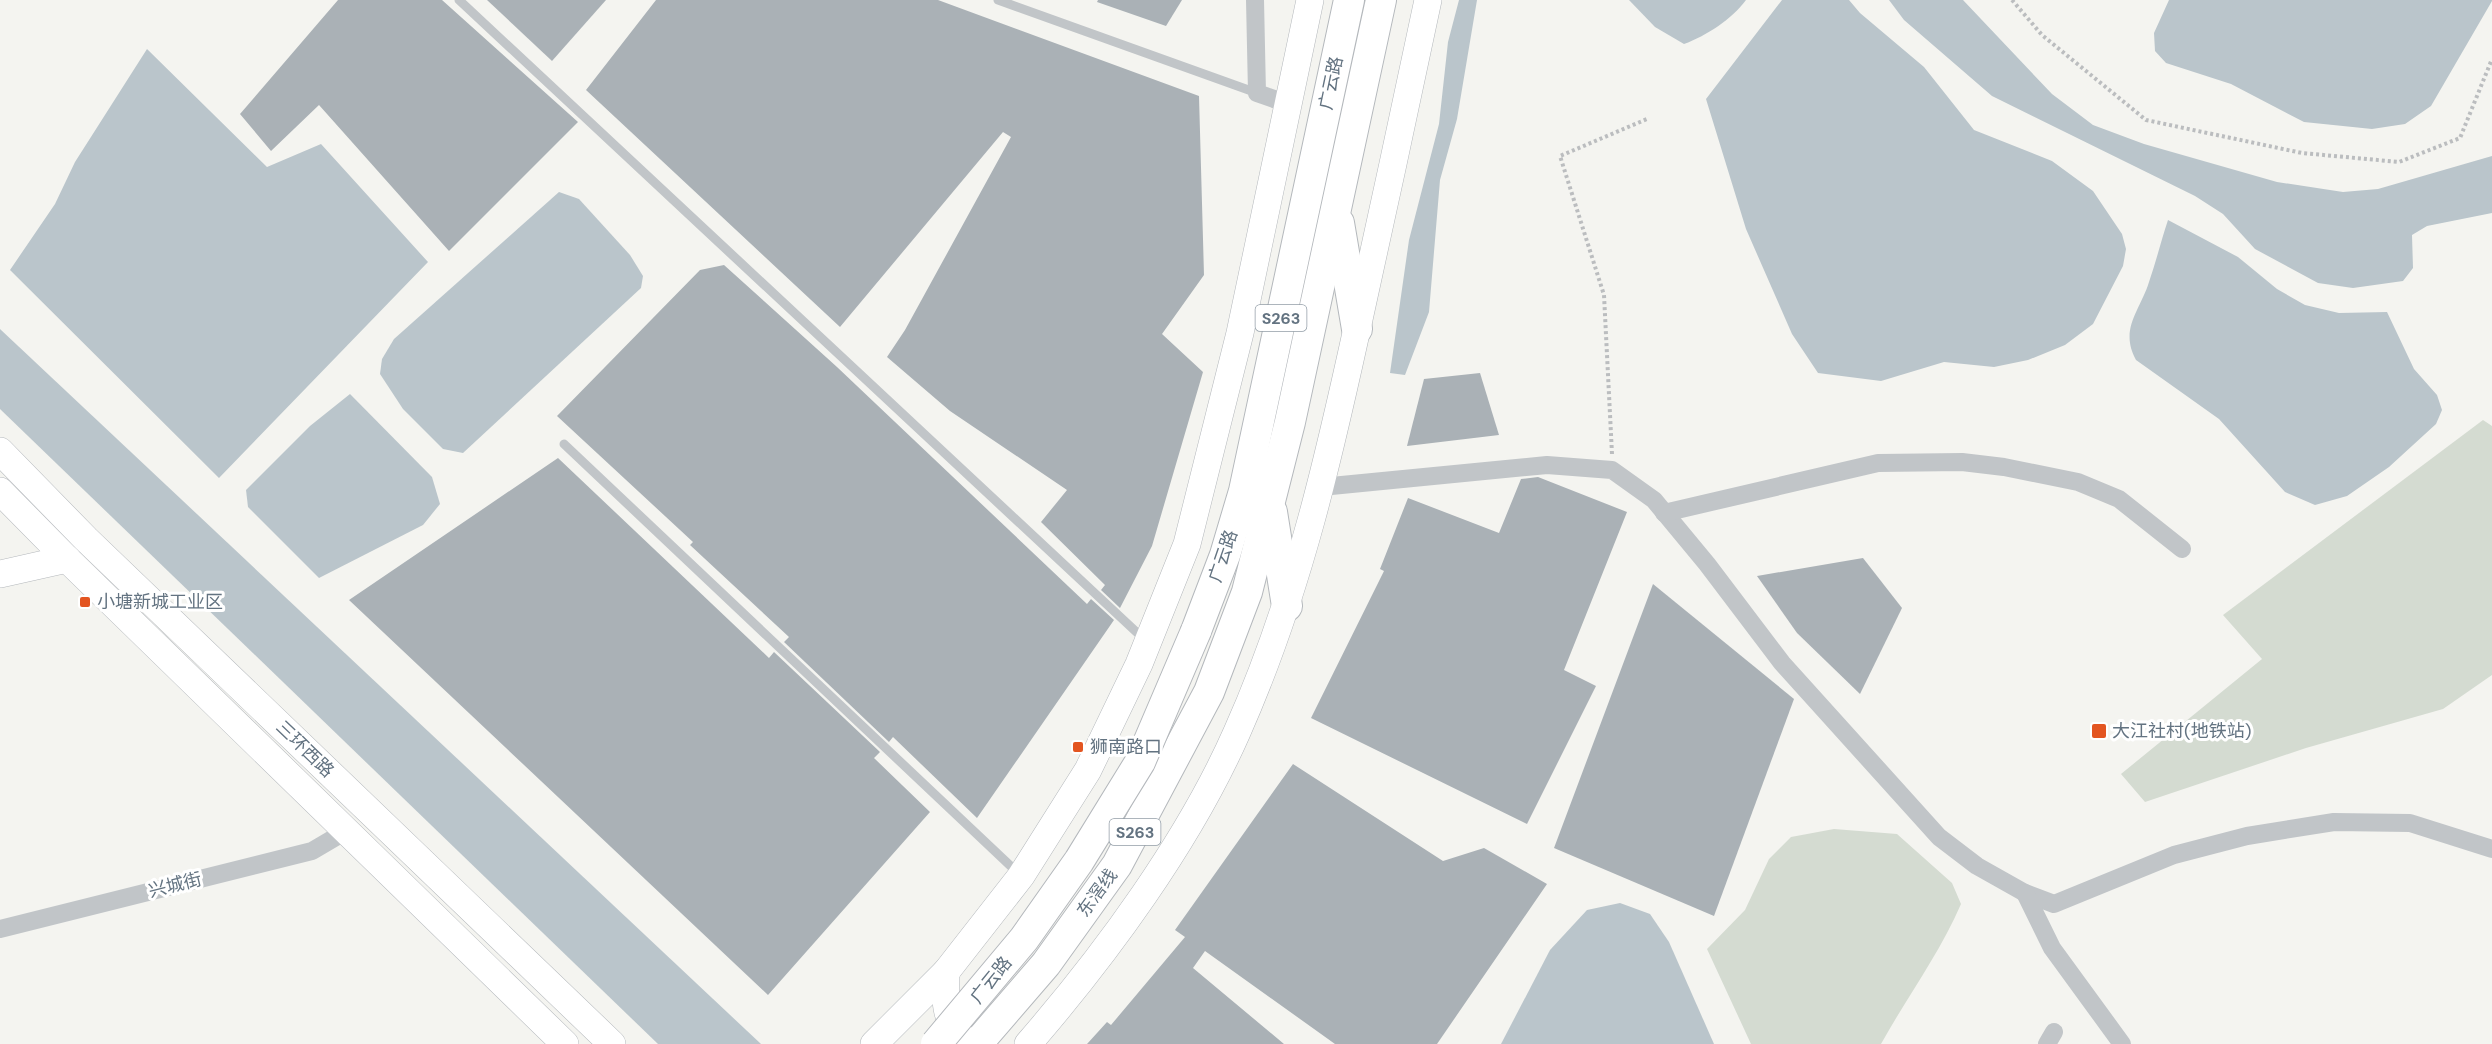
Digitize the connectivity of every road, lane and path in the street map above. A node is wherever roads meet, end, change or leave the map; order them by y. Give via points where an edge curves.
1 (459, 0) edge
2 (998, 0) edge
3 (1255, 0) edge
4 (1310, 0) edge
5 (1349, 0) edge
6 (1381, 0) edge
7 (1428, 0) edge
8 (2012, 0) edge
9 (2492, 59) edge
10 (1257, 93) junction
11 (1288, 104) junction
12 (1647, 119) dead end
13 (1337, 206) junction
14 (1357, 329) junction
15 (564, 444) dead end
16 (0, 451) edge
17 (1612, 470) junction
18 (1321, 487) junction
19 (0, 491) edge
20 (1270, 500) junction
21 (1664, 513) junction
22 (2182, 549) dead end
23 (67, 559) junction
24 (0, 574) edge
25 (1247, 591) joint
26 (1287, 606) junction
27 (1148, 642) junction
28 (346, 831) junction
29 (2492, 849) edge
30 (1021, 876) junction
31 (2025, 892) junction
32 (0, 928) edge
33 (946, 972) junction
34 (565, 1044) edge
35 (612, 1044) edge
36 (874, 1044) edge
37 (936, 1044) edge
38 (970, 1044) edge
39 (977, 1044) edge
40 (1028, 1044) edge
41 (2122, 1044) edge

1 - 27 lane
2 - 10 lane
3 - 10 street
4 - 11 main road, S263
5 - 37 main road, 广云路 / S263, bridge via 1244,491 1196,630 1140,762 1079,861 1024,939
6 - 13 main road, 广云路 / S263
7 - 14 main road, S263
8 - 9 path via 2042,35 2146,120 2302,153 2399,162 2460,138
10 - 11 street
11 - 27 main road, S263 via 1240,333 1187,544
12 - 17 path via 1560,156 1604,296
13 - 14 main road
13 - 20 main road, 广云路 / S263
14 - 18 main road, S263
15 - 30 lane
16 - 35 main road, 三环西路 via 86,539
17 - 18 street via 1547,465
17 - 21 street via 1654,500
18 - 26 main road, S263
19 - 23 main road, 三环西路
20 - 25 main road, 广云路 / S263
20 - 26 main road
21 - 22 street via 1878,463 1962,462 2078,482 2119,499
21 - 31 street via 1782,663 1939,837 1977,866
23 - 24 main road
23 - 28 main road, 三环西路
25 - 39 main road, 东滘线 / S263 via 1209,692 1117,866 1046,964
26 - 40 main road, S263 via 1236,734 1186,829 1066,1000
27 - 30 main road, S263 via 1088,770
28 - 32 street, 兴城街 via 312,851
28 - 34 main road, 三环西路
29 - 31 street via 2410,824 2334,822 2247,836 2174,855 2054,904
30 - 33 main road, S263
31 - 41 street via 2052,948
33 - 36 main road, S263
33 - 38 main road via 949,1019 958,1035

